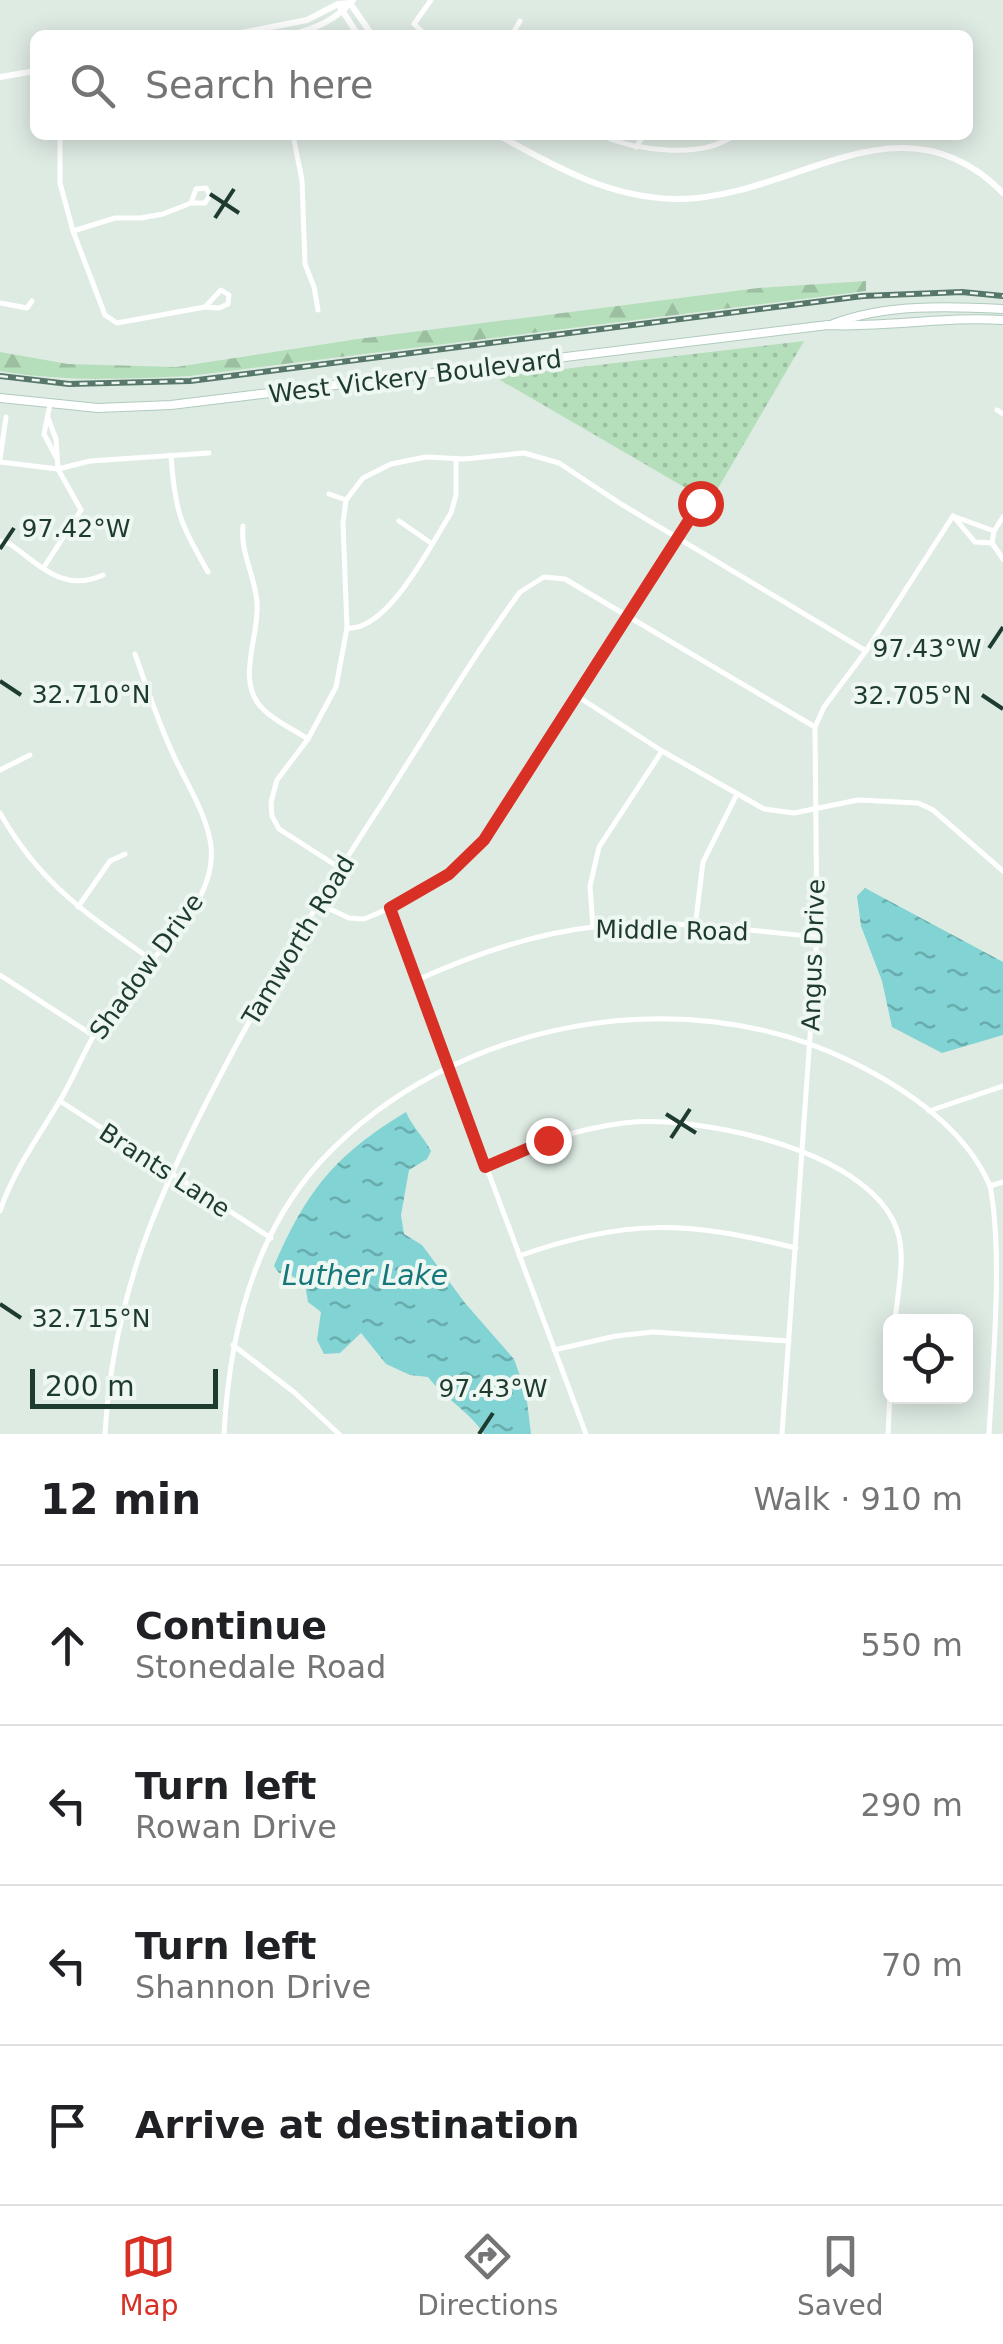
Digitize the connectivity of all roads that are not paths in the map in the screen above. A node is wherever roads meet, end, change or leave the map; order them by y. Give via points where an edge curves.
1 (431, 0) edge
2 (352, 2) edge
3 (338, 4) junction
4 (344, 13) junction
5 (520, 21) dead end
6 (256, 30) edge
7 (310, 30) edge
8 (355, 30) edge
9 (369, 30) edge
10 (418, 30) edge
11 (515, 30) edge
12 (30, 72) edge
13 (0, 77) edge
14 (60, 140) edge
15 (294, 140) edge
16 (507, 140) edge
17 (615, 140) edge
18 (641, 140) edge
19 (726, 140) edge
20 (636, 147) junction
21 (1003, 193) edge
22 (191, 203) dead end
23 (73, 230) junction
24 (32, 302) dead end
25 (0, 303) edge
26 (206, 307) junction
27 (1003, 309) edge
28 (318, 310) dead end
29 (1003, 320) edge
30 (828, 325) junction
31 (0, 398) edge
32 (50, 404) junction
33 (6, 416) dead end
34 (209, 453) dead end
35 (171, 456) junction
36 (456, 459) junction
37 (0, 461) edge
38 (58, 470) junction
39 (328, 494) dead end
40 (346, 500) junction
41 (700, 503) dead end
42 (953, 516) junction
43 (1003, 517) edge
44 (400, 521) dead end
45 (243, 526) dead end
46 (994, 531) junction
47 (678, 538) junction
48 (0, 541) edge
49 (992, 542) junction
50 (432, 543) junction
51 (1003, 559) edge
52 (44, 567) junction
53 (208, 572) dead end
54 (103, 575) dead end
55 (628, 617) junction
56 (347, 628) junction
57 (866, 651) junction
58 (135, 654) dead end
59 (577, 696) junction
60 (815, 727) junction
61 (308, 739) junction
62 (662, 751) junction
63 (30, 755) dead end
64 (0, 770) edge
65 (736, 796) junction
66 (816, 810) junction
67 (0, 813) edge
68 (125, 854) dead end
69 (340, 868) junction
70 (1003, 871) edge
71 (317, 903) junction
72 (78, 907) junction
73 (390, 908) junction
74 (593, 927) junction
75 (695, 927) junction
76 (818, 938) junction
77 (150, 960) junction
78 (0, 975) edge
79 (416, 981) junction
80 (94, 1036) junction
81 (810, 1044) junction
82 (448, 1069) junction
83 (1003, 1086) edge
84 (60, 1101) junction
85 (928, 1111) junction
86 (803, 1153) junction
87 (485, 1167) junction
88 (170, 1173) junction
89 (1003, 1182) edge
90 (990, 1186) junction
91 (0, 1211) edge
92 (271, 1238) junction
93 (796, 1248) junction
94 (518, 1256) junction
95 (896, 1314) edge
96 (790, 1341) junction
97 (232, 1346) junction
98 (554, 1350) junction
99 (889, 1404) edge
100 (105, 1434) edge
101 (224, 1434) edge
102 (338, 1434) edge
103 (586, 1434) edge
104 (782, 1434) edge
105 (888, 1434) edge
106 (989, 1434) edge

1 - 10 street via 414,24
2 - 3 street
2 - 4 street
2 - 9 street
3 - 4 street
3 - 6 street via 307,20
4 - 7 street
4 - 8 street
5 - 11 street
12 - 13 street
14 - 23 street via 60,183
15 - 28 street via 305,264
16 - 21 street via 584,181 651,197 716,195 872,149 909,147 954,157
17 - 20 street
18 - 20 street
19 - 20 street via 700,148
22 - 23 street
23 - 26 street via 109,320
24 - 25 street via 27,308
26 - 26 street via 224,308 229,296 221,290
27 - 30 main road, West Vickery Boulevard via 902,310
29 - 30 main road, West Vickery Boulevard
30 - 32 main road, West Vickery Boulevard via 209,401
31 - 32 main road, West Vickery Boulevard
32 - 38 street
33 - 37 street
34 - 35 street
35 - 38 street via 90,460
35 - 53 street via 180,522
36 - 40 street via 392,464 364,478
36 - 47 street via 524,453 559,462
36 - 50 street via 454,506
37 - 38 street
38 - 52 street via 81,512
39 - 40 street
40 - 56 street
41 - 47 street
42 - 46 street
42 - 49 street via 975,542
42 - 57 street
43 - 46 street
44 - 50 street
45 - 61 street via 258,606 250,686 261,707
46 - 49 street
47 - 55 street
47 - 57 street
48 - 52 street
49 - 51 street
50 - 56 street via 387,610 366,626
52 - 54 street via 76,584
55 - 59 street
55 - 60 street, Tamworth Road
55 - 69 street, Tamworth Road via 557,577 528,585
56 - 61 street via 336,687
57 - 60 street
58 - 77 street, Shadow Drive via 211,842 202,890 181,927
59 - 62 street
59 - 73 street via 484,840 449,874
60 - 66 street, Angus Drive
61 - 69 street via 277,780 272,816 279,829
62 - 65 street
62 - 74 street via 599,847 590,886
63 - 64 street
65 - 66 street via 770,811
65 - 75 street via 703,862
66 - 70 street via 858,800 918,803
66 - 76 street, Angus Drive
67 - 72 street via 30,862
68 - 72 street via 110,862
69 - 71 street, Tamworth Road
71 - 73 street via 349,918
71 - 88 street, Tamworth Road
72 - 77 street
73 - 79 street
74 - 75 street, Middle Road
74 - 79 street, Middle Road via 501,946
75 - 76 street, Middle Road
76 - 81 street, Angus Drive
77 - 80 street, Shadow Drive
78 - 80 street
79 - 82 street
80 - 84 street, Shadow Drive
81 - 82 street via 712,1022 610,1020 535,1035
81 - 85 street via 878,1075
81 - 86 street, Angus Drive
82 - 87 street
82 - 92 street via 402,1096 320,1162
83 - 85 street
84 - 88 street, Brants Lane
84 - 91 street, Shadow Drive
85 - 90 street via 960,1140
86 - 87 street via 734,1129 641,1122 565,1134
86 - 93 street, Angus Drive
86 - 95 street via 860,1185 893,1221 900,1242
87 - 94 street
88 - 92 street, Brants Lane
88 - 100 street, Tamworth Road via 126,1292
89 - 90 street
90 - 106 street via 1001,1283
92 - 97 street
93 - 94 street via 717,1230 661,1227 568,1239
93 - 96 street, Angus Drive
94 - 98 street
96 - 98 street via 653,1332
96 - 104 street, Angus Drive
97 - 101 street
97 - 102 street via 296,1392
98 - 103 street
99 - 105 street

